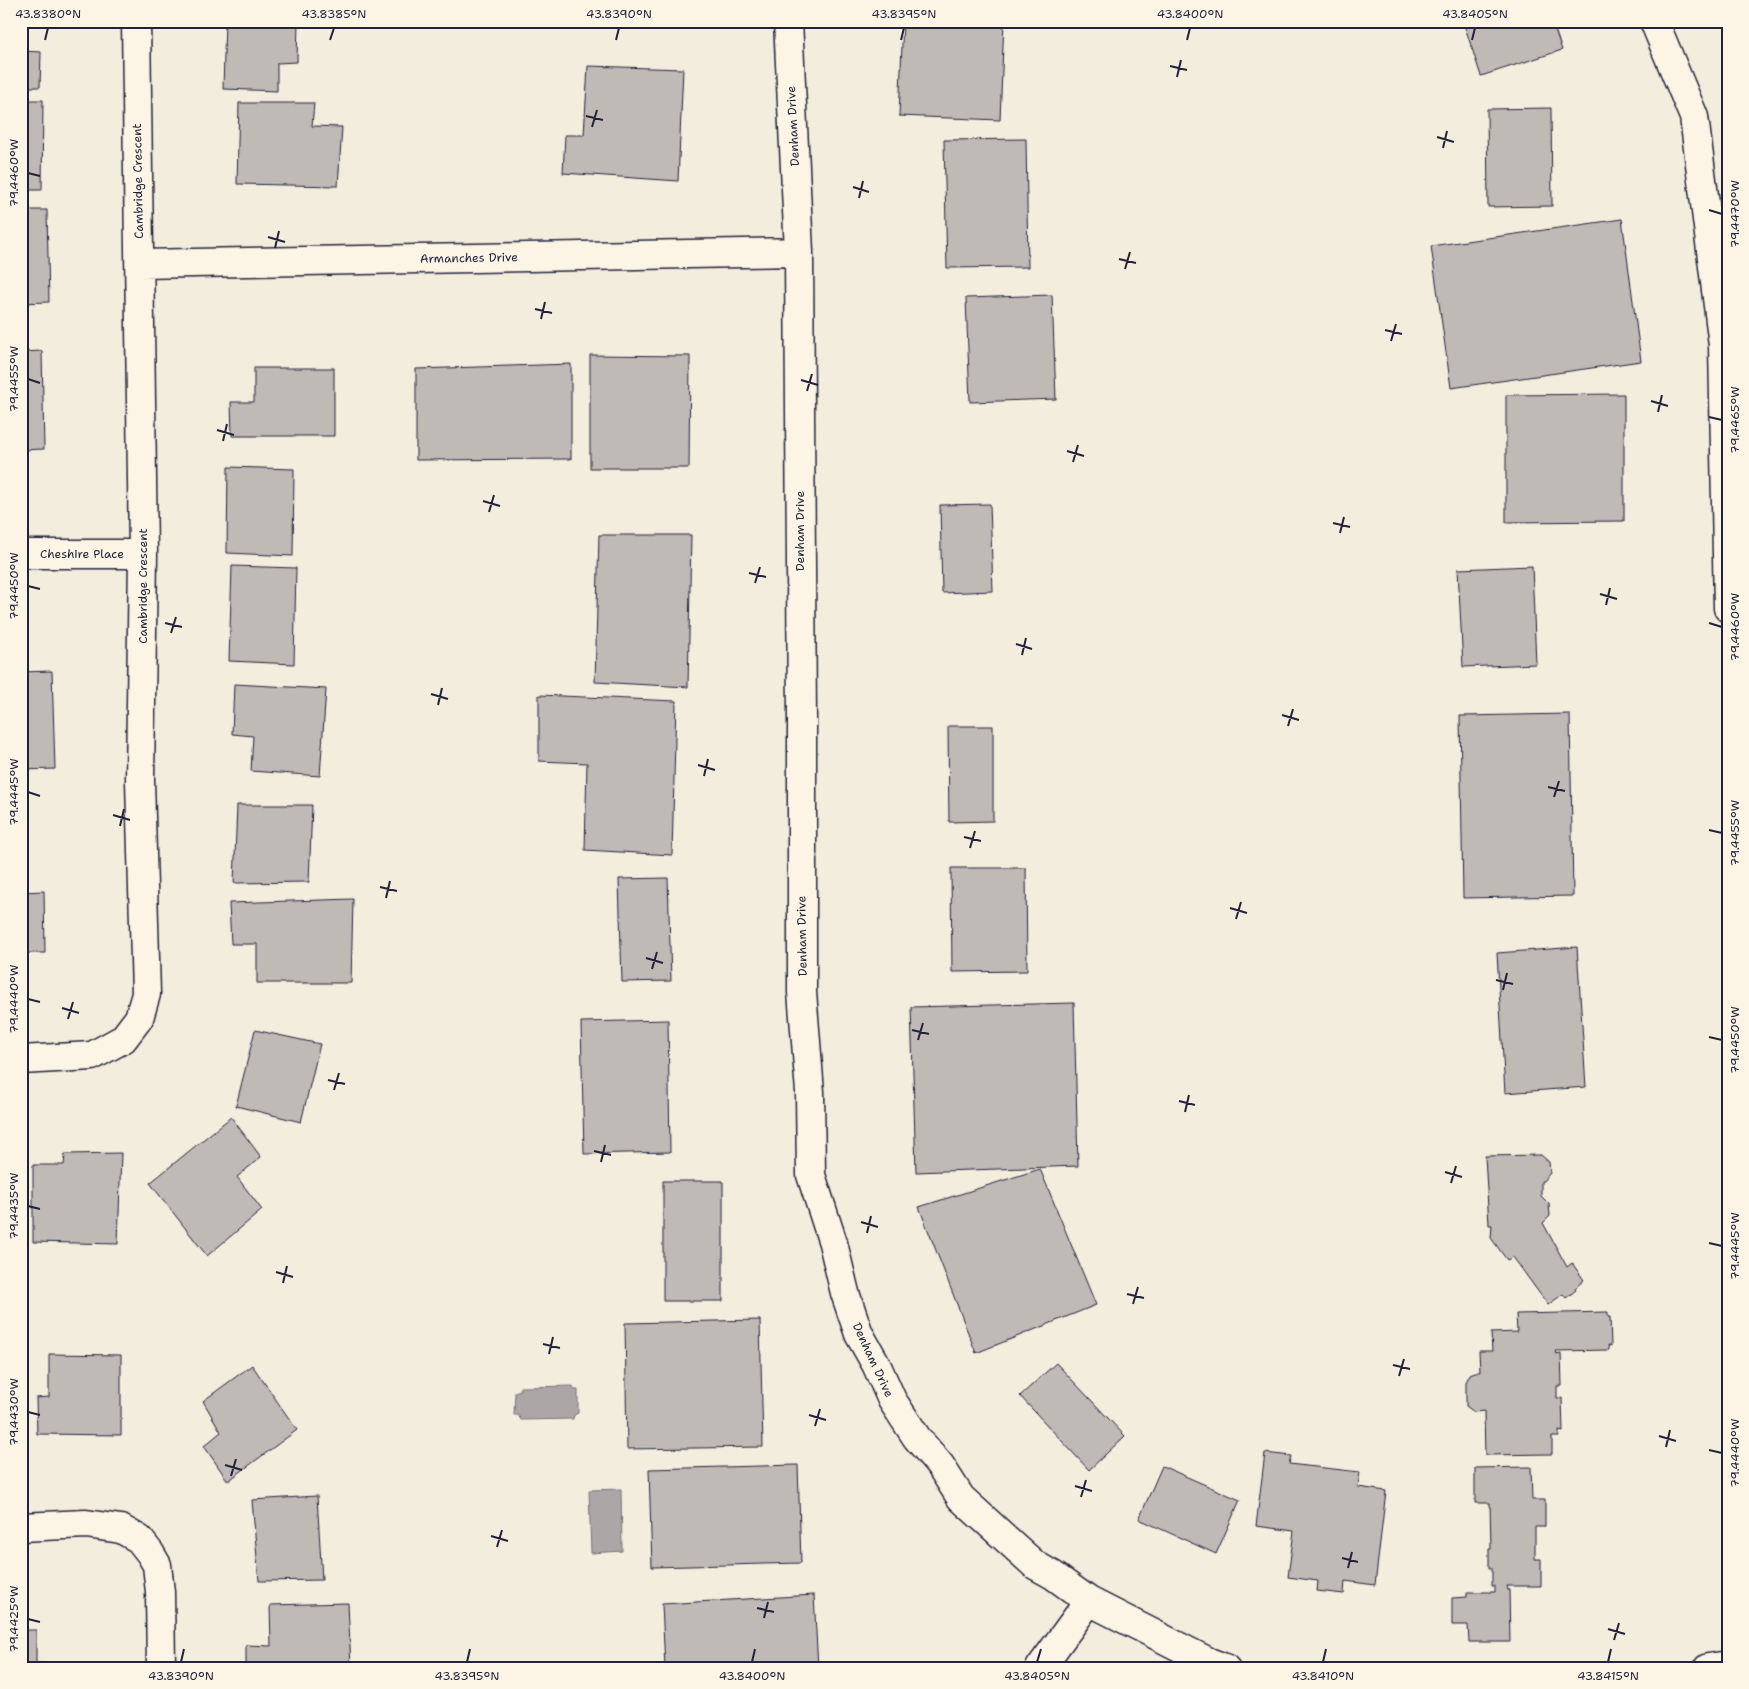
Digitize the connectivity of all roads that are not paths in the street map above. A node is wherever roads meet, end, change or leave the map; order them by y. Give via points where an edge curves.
1 (136, 21) edge
2 (788, 21) edge
3 (1654, 21) edge
4 (799, 252) junction
5 (140, 264) junction
6 (21, 554) edge
7 (143, 554) junction
8 (1728, 608) edge
9 (21, 1060) edge
10 (21, 1527) edge
11 (1090, 1601) junction
12 (1728, 1665) edge
13 (161, 1668) edge
14 (1040, 1668) edge
15 (1225, 1668) edge
16 (1708, 1668) edge

1 - 5 street, Cambridge Crescent
2 - 4 street, Denham Drive
3 - 8 street via 1694,117 1724,345
4 - 5 street, Armanches Drive
4 - 11 street, Denham Drive via 802,992 810,1092 812,1175 859,1334 892,1400 961,1498 1035,1565
5 - 7 street, Cambridge Crescent
6 - 7 street, Cheshire Place
7 - 9 street, Cambridge Crescent via 140,781 146,994 139,1018 123,1039 92,1056
10 - 13 street via 86,1524 121,1529 139,1539 157,1565
11 - 14 street
11 - 15 street, Denham Drive
12 - 16 street

